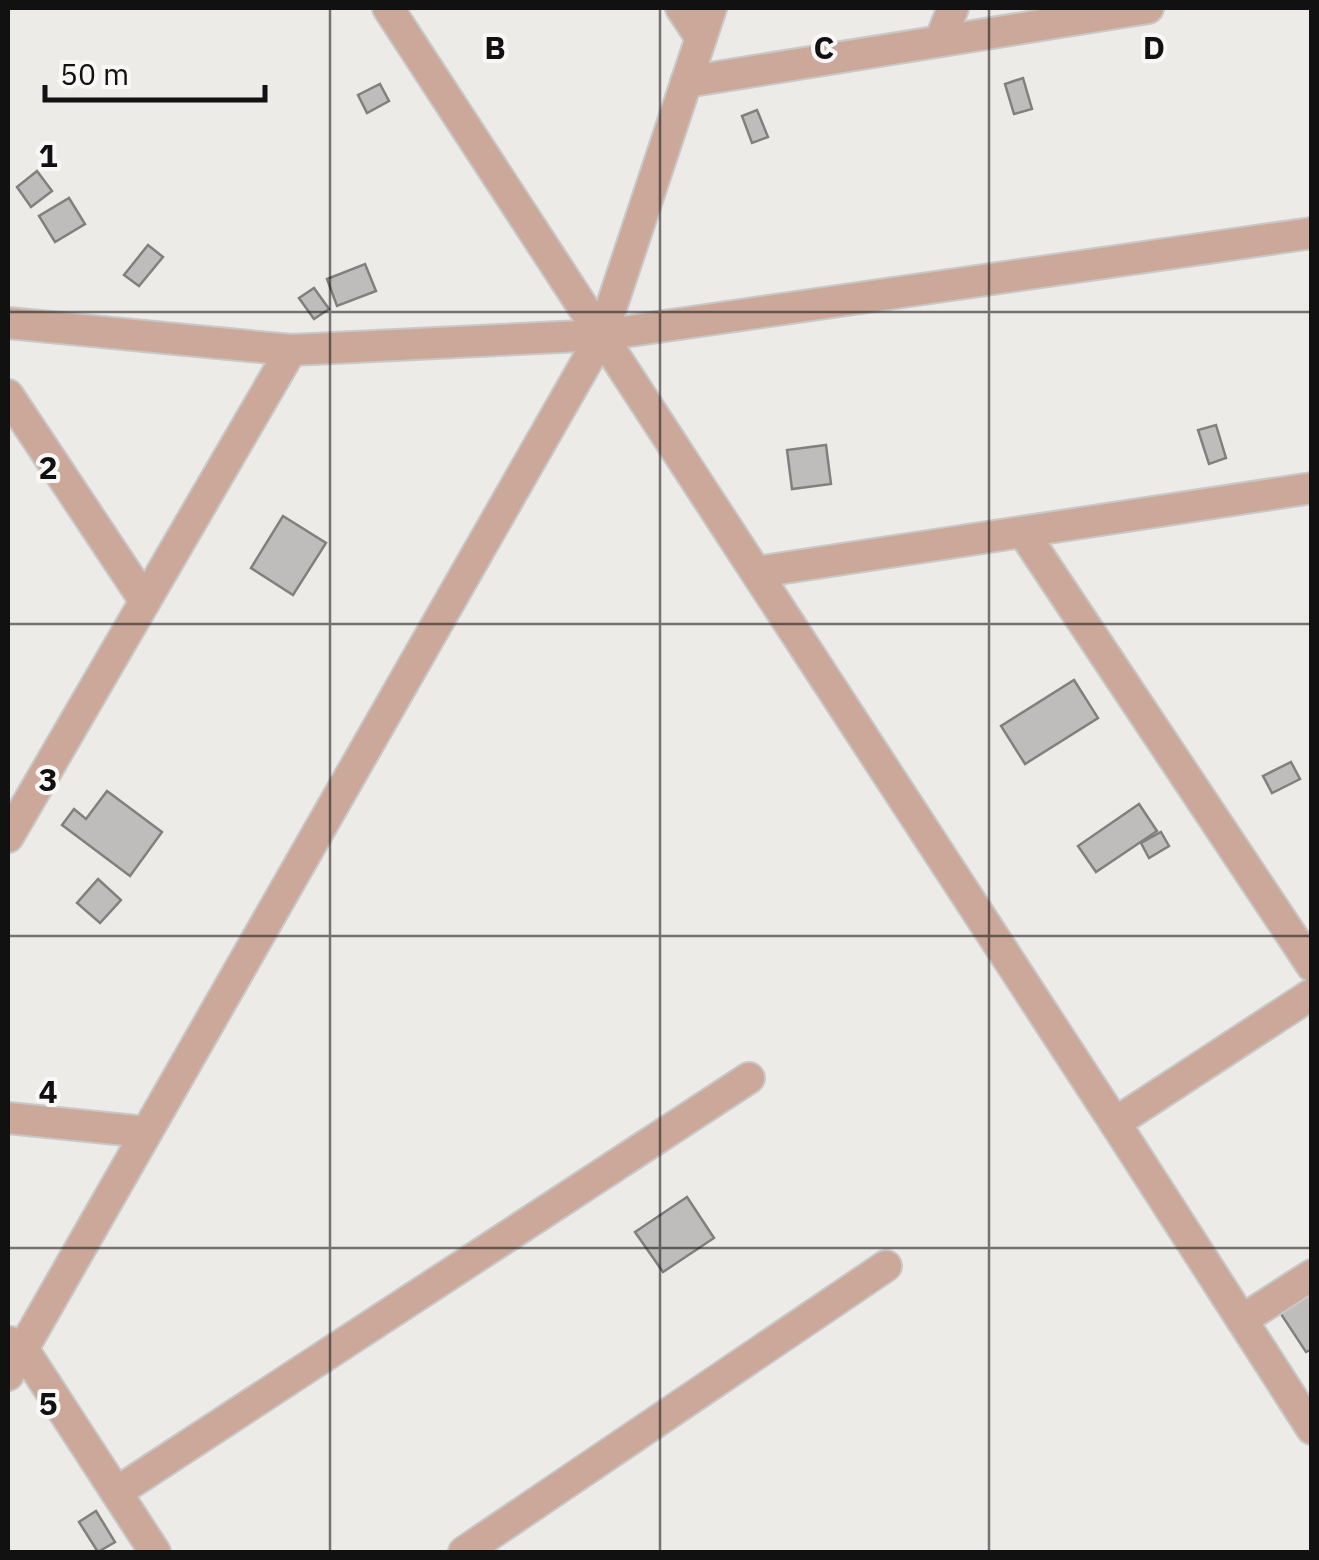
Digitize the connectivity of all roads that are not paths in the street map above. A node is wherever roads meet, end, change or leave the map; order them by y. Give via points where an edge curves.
1 (388, 8) edge
2 (680, 8) edge
3 (711, 8) edge
4 (954, 8) edge
5 (1148, 8) edge
6 (701, 38) junction
7 (940, 41) junction
8 (686, 82) junction
9 (1312, 233) edge
10 (8, 323) edge
11 (602, 335) junction
12 (292, 350) junction
13 (8, 395) edge
14 (1312, 488) edge
15 (1023, 532) junction
16 (757, 572) junction
17 (145, 602) junction
18 (8, 837) edge
19 (1312, 966) edge
20 (1312, 994) edge
21 (749, 1078) dead end
22 (8, 1118) edge
23 (1115, 1123) junction
24 (146, 1132) junction
25 (886, 1266) dead end
26 (1312, 1275) edge
27 (1242, 1320) junction
28 (13, 1354) edge
29 (1312, 1428) edge
30 (117, 1492) junction
31 (155, 1552) edge
32 (464, 1552) edge

1 - 11 street
2 - 6 street
3 - 6 street
4 - 7 street
5 - 7 street
6 - 8 street
7 - 8 street
8 - 11 street
9 - 11 street
10 - 12 street
11 - 12 street
11 - 16 street
11 - 24 street
12 - 17 street
13 - 17 street
14 - 15 street
15 - 16 street
15 - 19 street
16 - 23 street
17 - 18 street
20 - 23 street
21 - 30 street
22 - 24 street
23 - 27 street
24 - 28 street
25 - 32 street
26 - 27 street
27 - 29 street
28 - 30 street
30 - 31 street

